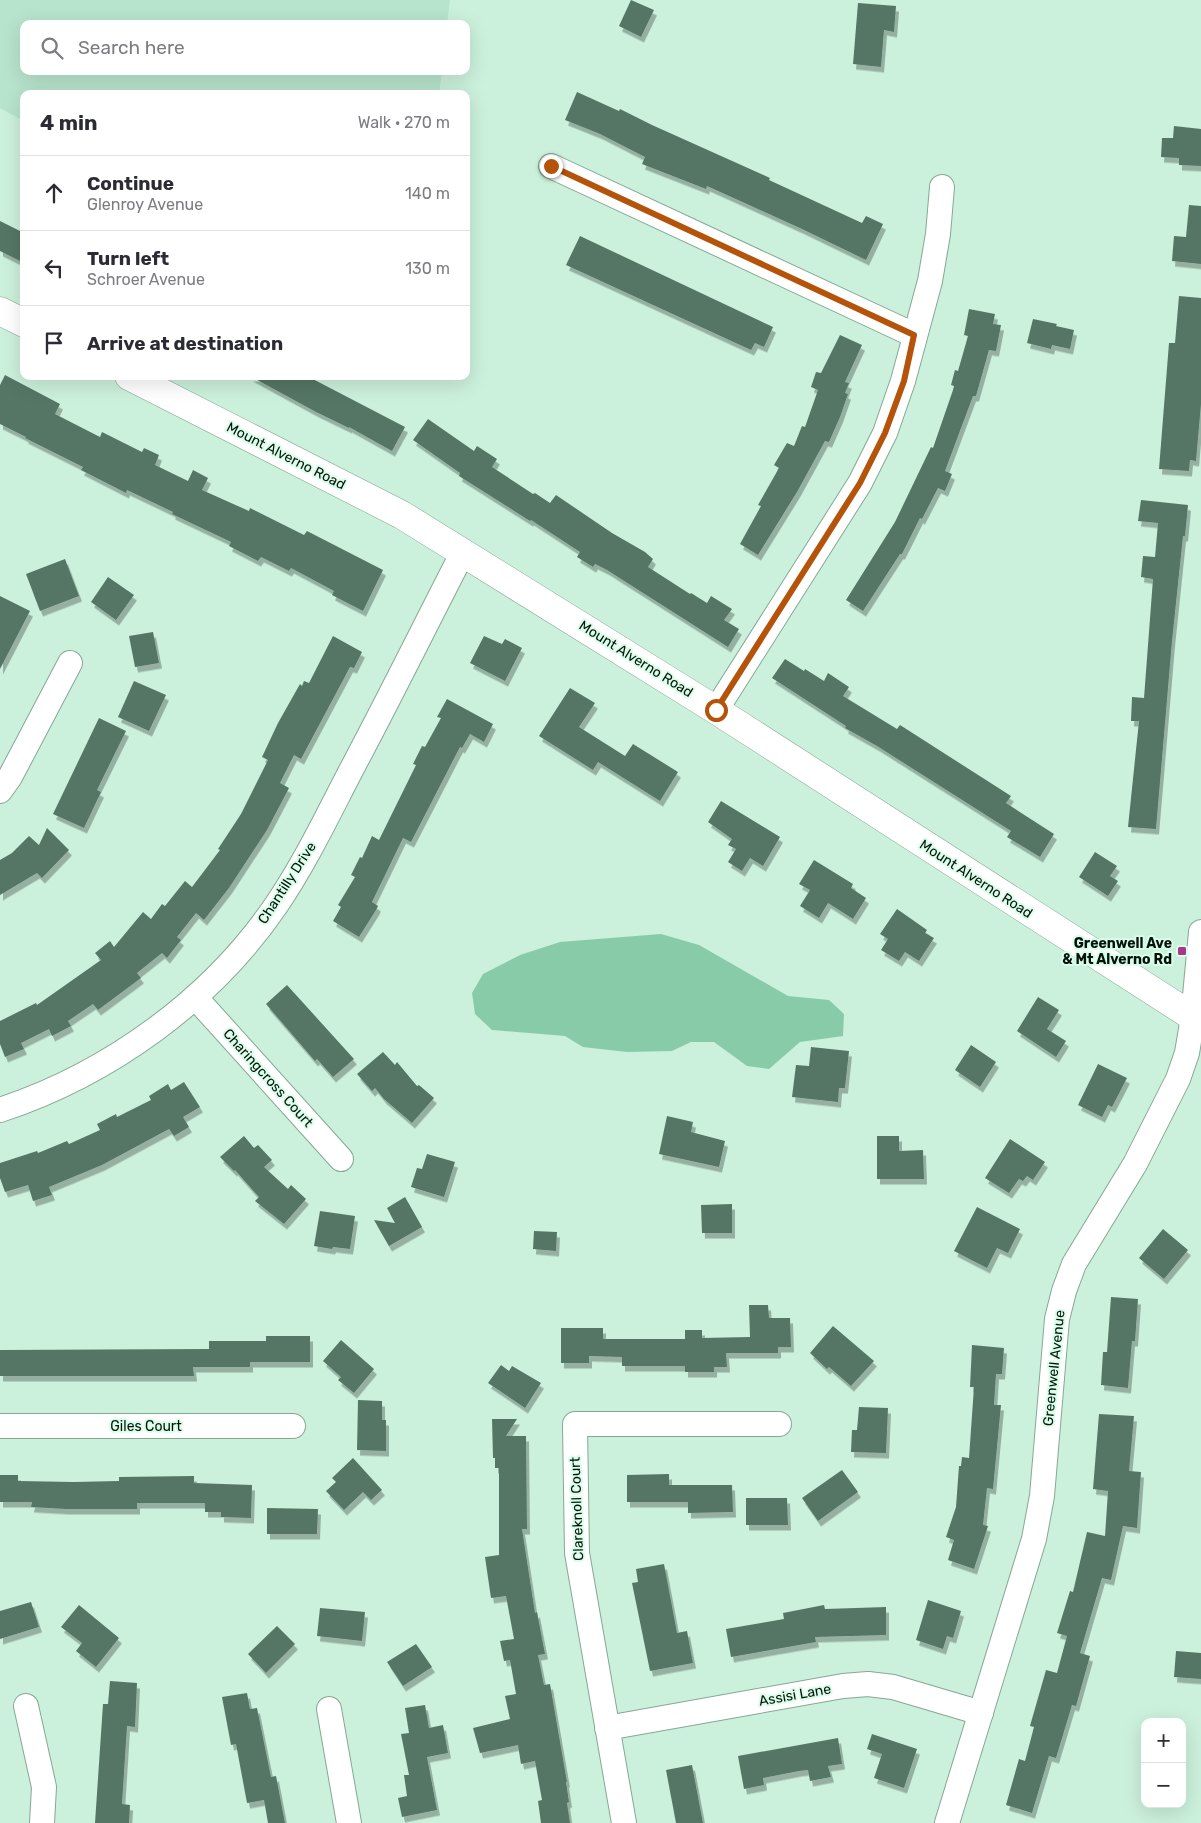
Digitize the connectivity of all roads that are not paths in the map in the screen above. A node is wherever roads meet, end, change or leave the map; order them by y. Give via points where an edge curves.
1 (551, 166) dead end
2 (942, 187) dead end
3 (0, 311) edge
4 (20, 321) edge
5 (914, 335) junction
6 (137, 380) edge
7 (462, 554) junction
8 (70, 663) dead end
9 (716, 710) junction
10 (0, 791) edge
11 (1201, 932) edge
12 (195, 997) junction
13 (1197, 1020) edge
14 (0, 1110) edge
15 (341, 1159) dead end
16 (779, 1424) dead end
17 (0, 1426) edge
18 (293, 1426) dead end
19 (26, 1706) dead end
20 (329, 1709) dead end
21 (980, 1713) junction
22 (607, 1728) junction
23 (42, 1823) edge
24 (349, 1823) edge
25 (624, 1823) edge
26 (946, 1823) edge

1 - 5 street
2 - 5 street via 930,281
3 - 4 street
5 - 9 street via 904,381 885,433 860,483
6 - 7 street, Mount Alverno Road via 402,515
7 - 9 street, Mount Alverno Road
7 - 12 street, Chantilly Drive via 301,866 247,943
8 - 10 street
9 - 13 street, Mount Alverno Road
11 - 13 street, Greenwell Avenue
12 - 14 street, Chantilly Drive via 113,1058 72,1081
12 - 15 street, Charingcross Court
13 - 21 street, Greenwell Avenue via 1178,1079 1135,1164 1074,1264 1064,1291 1057,1319 1042,1496 1034,1539
16 - 22 street, Clareknoll Court via 575,1424 577,1553
17 - 18 street, Giles Court
19 - 23 street via 44,1787
20 - 24 street
21 - 22 street, Assisi Lane via 894,1687 868,1684
21 - 26 street, Greenwell Avenue
22 - 25 street, Clareknoll Court

